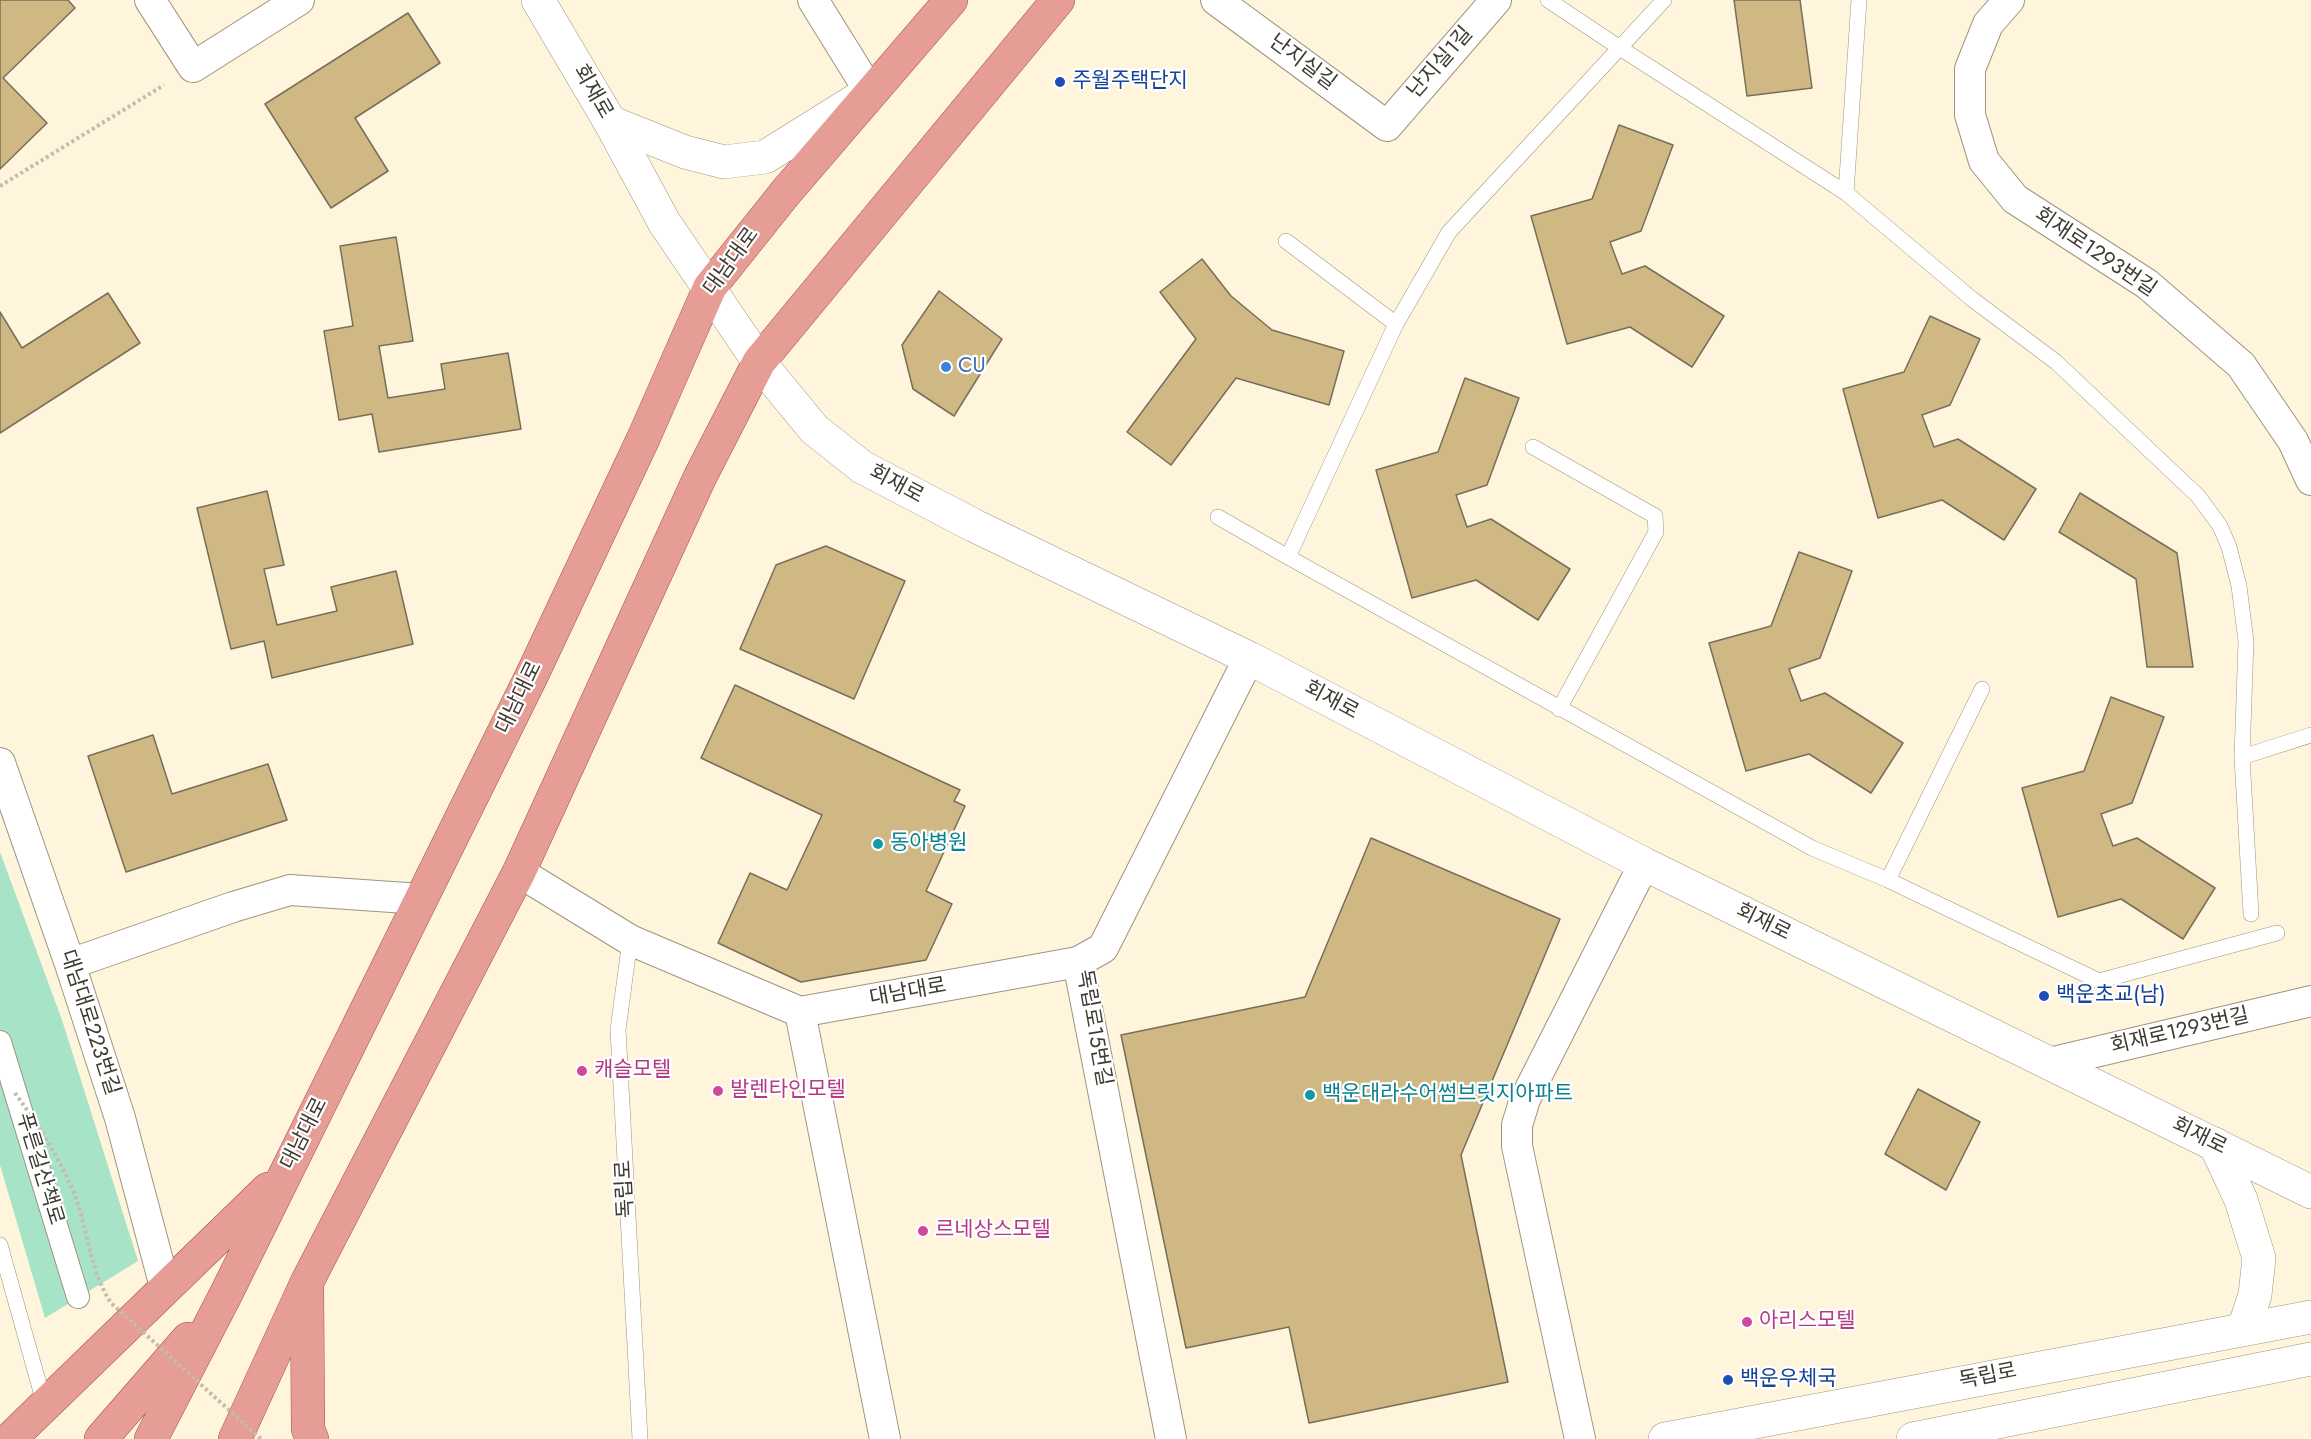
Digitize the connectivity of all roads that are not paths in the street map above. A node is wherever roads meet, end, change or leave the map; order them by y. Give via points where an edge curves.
1 (150, 0) edge
2 (299, 0) edge
3 (538, 0) edge
4 (813, 0) edge
5 (951, 0) edge
6 (1058, 0) edge
7 (1216, 0) edge
8 (1496, 0) edge
9 (1548, 0) edge
10 (1664, 0) edge
11 (1859, 0) edge
12 (2009, 0) edge
13 (1620, 48) junction
14 (870, 92) junction
15 (610, 122) junction
16 (1387, 126) joint
17 (1846, 193) junction
18 (1286, 241) dead end
19 (710, 287) junction
20 (1395, 324) junction
21 (759, 362) junction
22 (1533, 447) dead end
23 (2311, 480) edge
24 (1218, 517) dead end
25 (1288, 557) junction
26 (1249, 658) junction
27 (1982, 689) dead end
28 (1559, 709) junction
29 (2311, 735) edge
30 (2242, 758) junction
31 (0, 763) edge
32 (1644, 864) junction
33 (519, 872) junction
34 (1888, 880) junction
35 (421, 899) junction
36 (2251, 914) dead end
37 (2277, 933) dead end
38 (630, 940) junction
39 (1078, 962) junction
40 (70, 964) junction
41 (2311, 1001) edge
42 (800, 1012) junction
43 (0, 1042) edge
44 (2049, 1063) junction
45 (2215, 1144) junction
46 (285, 1173) junction
47 (2311, 1192) edge
48 (0, 1245) edge
49 (308, 1282) junction
50 (165, 1287) junction
51 (226, 1294) junction
52 (78, 1297) dead end
53 (2311, 1317) edge
54 (2244, 1328) junction
55 (2311, 1359) edge
56 (45, 1406) junction
57 (1959, 1434) edge
58 (10, 1439) edge
59 (101, 1439) edge
60 (151, 1439) edge
61 (235, 1439) edge
62 (312, 1439) edge
63 (640, 1439) edge
64 (885, 1439) edge
65 (1172, 1439) edge
66 (1580, 1439) edge
67 (1665, 1439) edge
68 (1913, 1439) edge

1 - 2 street via 193,67
3 - 15 main road, 회재로
4 - 14 street
5 - 14 main road, 대남대로
6 - 21 main road
7 - 16 street, 난지실길
8 - 16 street, 난지실1길
9 - 13 lane
10 - 13 lane
11 - 17 lane
12 - 23 street, 회재로1293번길 via 1988,24 1970,69 1970,115 1984,161 2015,199 2147,284 2241,366 2293,441
13 - 17 lane
13 - 20 lane via 1449,232
14 - 15 main road via 765,156 723,162 685,152
14 - 19 main road, 대남대로
15 - 19 main road, 회재로 via 664,222
17 - 30 lane via 1972,299 2056,362 2198,496 2220,526 2240,586 2246,641
18 - 20 lane
19 - 21 main road, 회재로
19 - 35 main road, 대남대로 via 536,666
20 - 25 lane
21 - 26 main road, 회재로 via 814,429 862,467
21 - 33 main road via 700,477
22 - 28 lane via 1655,516 1656,532
24 - 25 lane
25 - 28 lane
26 - 32 main road, 회재로
26 - 39 street, 독립로15번길 via 1102,948
27 - 34 lane
28 - 34 lane via 1812,848
29 - 30 lane
30 - 36 lane
31 - 40 street, 대남대로223번길
32 - 44 main road, 회재로
32 - 66 street via 1525,1099 1517,1125 1517,1146
33 - 38 street
33 - 49 main road
34 - 37 lane via 2099,981
35 - 40 street via 290,890
35 - 46 main road, 대남대로
38 - 42 street
38 - 63 lane, 독립로 via 618,1030
39 - 42 street, 대남대로
39 - 65 street, 독립로15번길
40 - 50 street, 대남대로223번길 via 120,1118
41 - 44 street, 회재로1293번길
42 - 64 street
43 - 52 street, 푸른길산책로
44 - 45 main road, 회재로
45 - 47 main road, 회재로
45 - 54 main road via 2241,1200 2259,1258 2255,1295
46 - 50 main road
46 - 51 main road, 대남대로
48 - 56 lane
49 - 61 main road
49 - 62 main road via 308,1429
50 - 56 main road
51 - 59 main road
51 - 60 main road, 대남대로
53 - 54 main road, 독립로
54 - 67 main road, 독립로
55 - 57 main road
56 - 58 main road
57 - 68 main road

